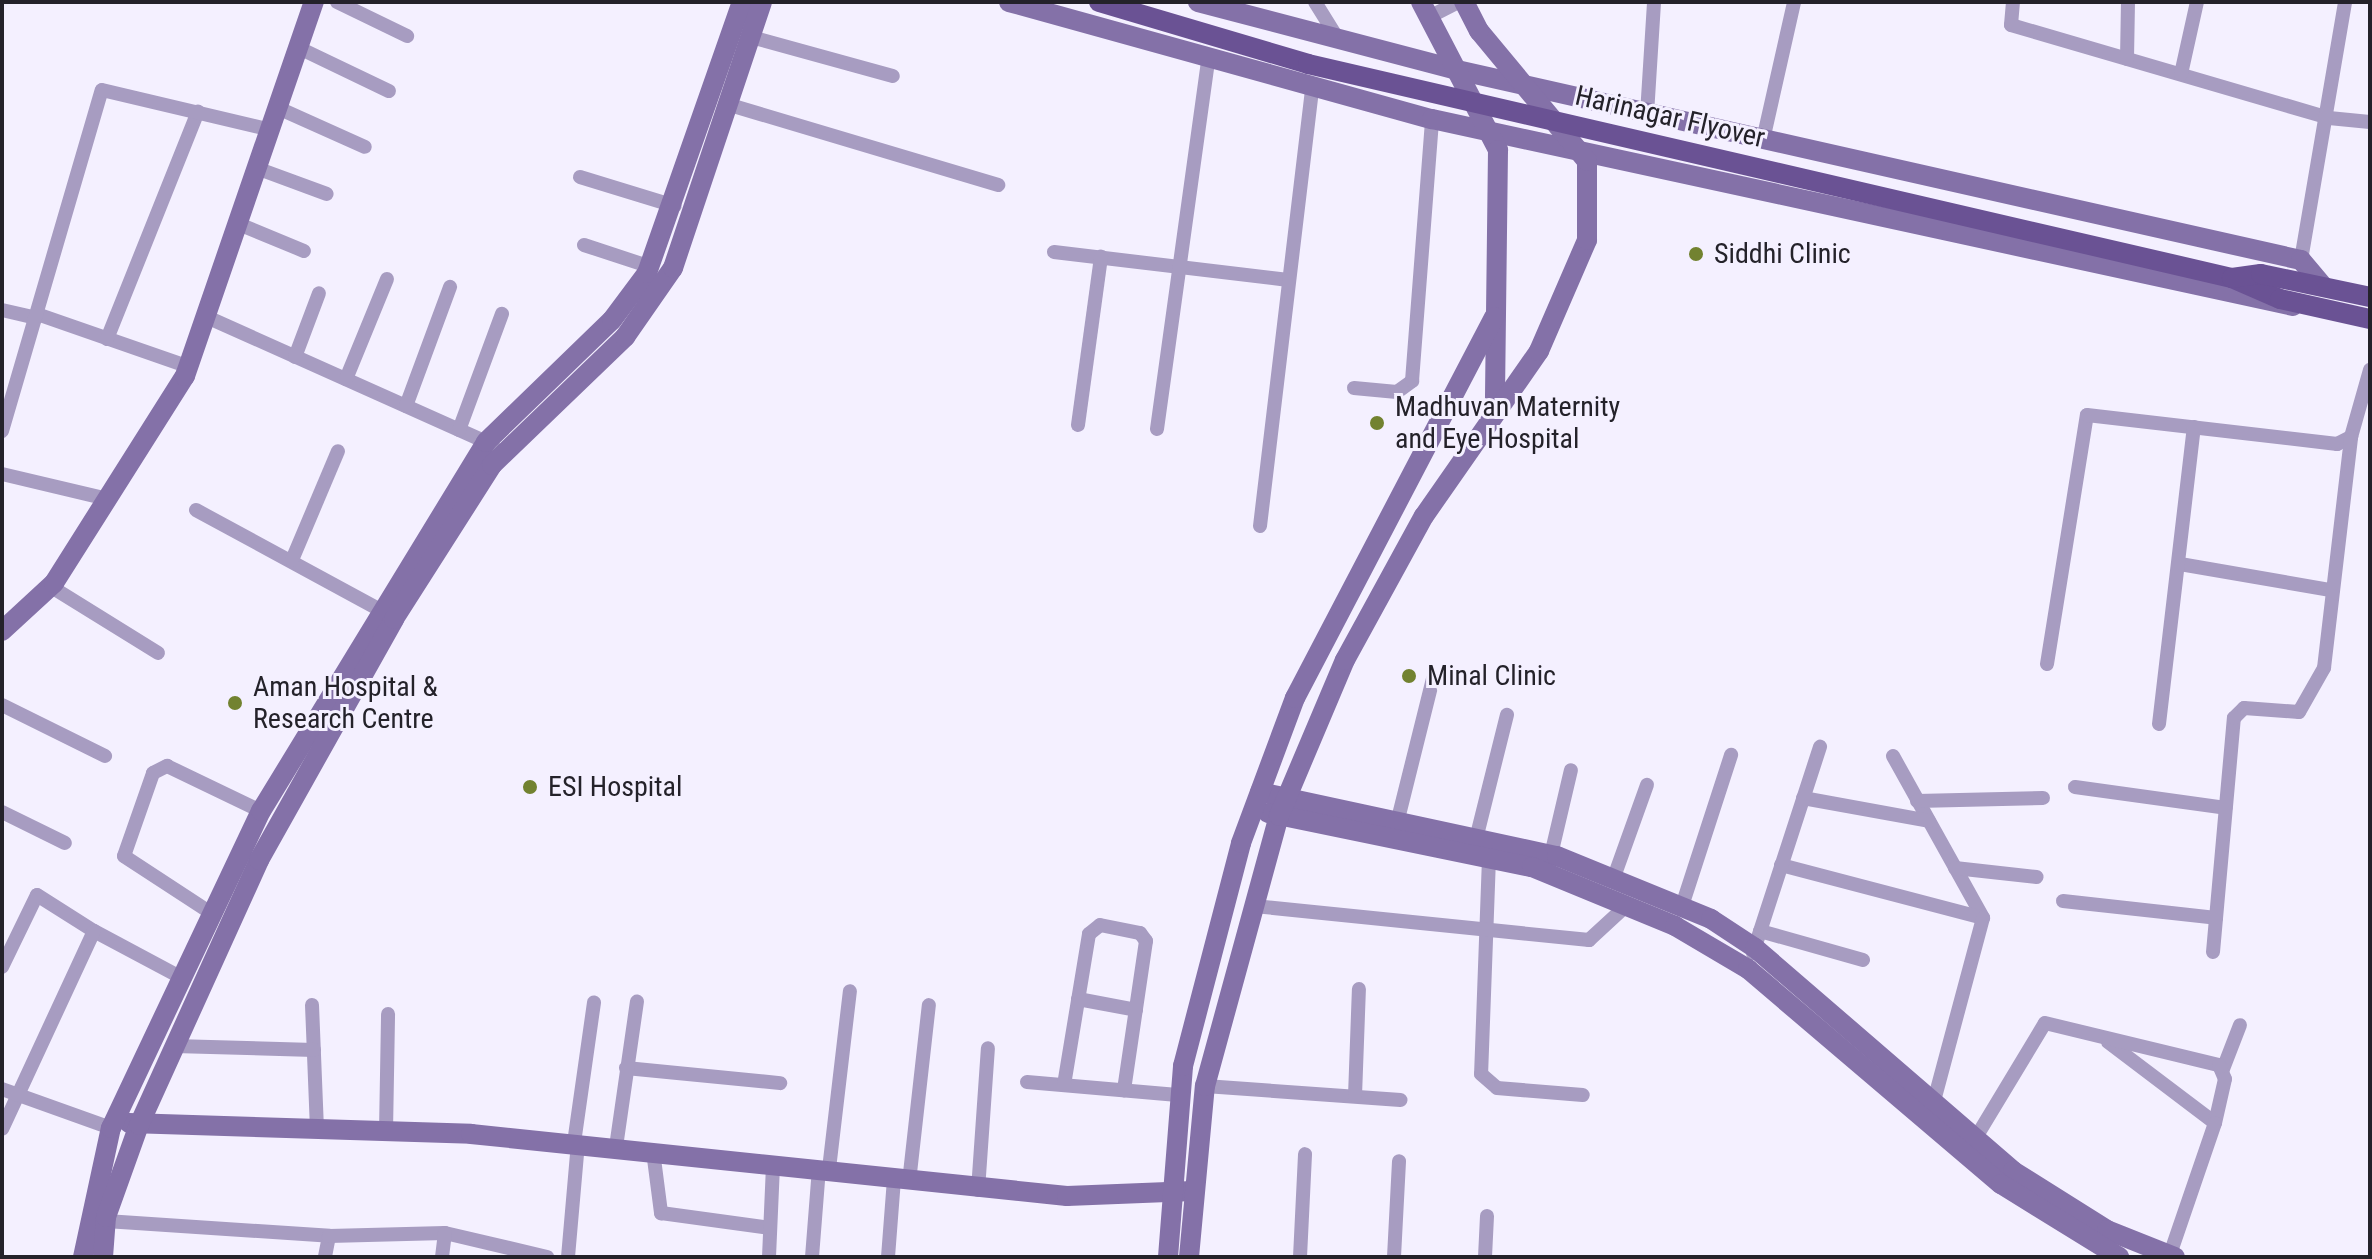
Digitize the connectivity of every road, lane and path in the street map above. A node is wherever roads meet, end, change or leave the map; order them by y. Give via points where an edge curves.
1 (314, 2) edge
2 (337, 2) edge
3 (742, 2) edge
4 (762, 2) edge
5 (1009, 2) edge
6 (1099, 2) edge
7 (1198, 2) edge
8 (1315, 2) edge
9 (1462, 2) edge
10 (1654, 2) edge
11 (1794, 2) edge
12 (2013, 2) edge
13 (2128, 2) edge
14 (2197, 2) edge
15 (2345, 2) edge
16 (1222, 5) edge
17 (1425, 10) edge
18 (407, 36) dead end
19 (751, 37) junction
20 (1338, 39) junction
21 (297, 47) junction
22 (2127, 59) junction
23 (1208, 62) junction
24 (1457, 70) junction
25 (2181, 74) junction
26 (893, 76) dead end
27 (1525, 86) junction
28 (1312, 87) junction
29 (389, 91) dead end
30 (730, 105) junction
31 (278, 108) junction
32 (198, 111) junction
33 (1647, 114) junction
34 (2329, 118) junction
35 (1432, 119) junction
36 (2370, 122) edge
37 (271, 130) junction
38 (1488, 130) junction
39 (1763, 140) junction
40 (365, 147) dead end
41 (1578, 150) junction
42 (259, 169) junction
43 (580, 177) dead end
44 (998, 185) dead end
45 (327, 194) dead end
46 (675, 206) junction
47 (241, 225) junction
48 (584, 245) dead end
49 (304, 251) dead end
50 (1054, 252) dead end
51 (1101, 257) junction
52 (2301, 260) junction
53 (1177, 266) junction
54 (651, 267) junction
55 (2232, 278) junction
56 (387, 279) dead end
57 (1288, 280) junction
58 (2323, 286) junction
59 (450, 287) dead end
60 (319, 293) dead end
61 (2370, 297) edge
62 (2301, 305) junction
63 (2, 310) edge
64 (502, 314) dead end
65 (36, 316) junction
66 (1494, 317) junction
67 (209, 318) junction
68 (2370, 319) edge
69 (107, 339) junction
70 (295, 357) junction
71 (189, 367) junction
72 (2370, 370) edge
73 (346, 379) junction
74 (1354, 388) dead end
75 (406, 406) junction
76 (1494, 416) junction
77 (3, 424) edge
78 (1078, 425) dead end
79 (2194, 427) junction
80 (1157, 429) dead end
81 (459, 430) junction
82 (2351, 437) junction
83 (495, 446) junction
84 (338, 451) dead end
85 (2, 474) edge
86 (108, 499) junction
87 (1397, 508) junction
88 (196, 510) dead end
89 (1421, 521) junction
90 (1260, 526) dead end
91 (292, 560) junction
92 (2180, 564) junction
93 (50, 586) junction
94 (2331, 590) junction
95 (378, 609) junction
96 (2, 631) edge
97 (158, 653) dead end
98 (2047, 664) dead end
99 (1433, 679) dead end
100 (2, 705) edge
101 (1507, 715) dead end
102 (2159, 724) dead end
103 (1820, 747) dead end
104 (1731, 755) dead end
105 (105, 756) dead end
106 (1893, 756) dead end
107 (1571, 770) dead end
108 (1647, 785) dead end
109 (2075, 787) dead end
110 (1803, 798) junction
111 (2043, 798) dead end
112 (1257, 800) junction
113 (1917, 801) junction
114 (1283, 807) junction
115 (2226, 808) junction
116 (261, 811) junction
117 (2, 812) edge
118 (1398, 819) junction
119 (1929, 821) junction
120 (1477, 835) junction
121 (65, 843) dead end
122 (1551, 855) junction
123 (1489, 858) junction
124 (1781, 865) junction
125 (1955, 868) junction
126 (1614, 877) junction
127 (2037, 877) dead end
128 (2063, 901) dead end
129 (1254, 906) junction
130 (1626, 906) junction
131 (1682, 906) junction
132 (211, 913) junction
133 (1983, 918) junction
134 (2216, 918) junction
135 (94, 931) junction
136 (1485, 932) junction
137 (1757, 940) junction
138 (2213, 952) dead end
139 (1863, 960) dead end
140 (2, 967) edge
141 (1748, 969) junction
142 (180, 977) junction
143 (1359, 989) dead end
144 (850, 991) dead end
145 (1078, 999) junction
146 (594, 1002) dead end
147 (637, 1002) dead end
148 (312, 1005) dead end
149 (929, 1005) dead end
150 (1136, 1010) junction
151 (388, 1014) dead end
152 (2240, 1025) dead end
153 (2105, 1039) junction
154 (174, 1046) junction
155 (988, 1048) dead end
156 (314, 1050) junction
157 (626, 1068) junction
158 (2223, 1069) junction
159 (1027, 1082) dead end
160 (780, 1083) dead end
161 (1064, 1085) junction
162 (1205, 1086) junction
163 (1124, 1090) junction
164 (9, 1092) edge
165 (1180, 1095) junction
166 (1583, 1095) dead end
167 (1355, 1096) junction
168 (1401, 1100) dead end
169 (1933, 1105) junction
170 (2215, 1123) junction
171 (113, 1124) junction
172 (139, 1125) junction
173 (2, 1129) edge
174 (317, 1129) junction
175 (386, 1132) junction
176 (1975, 1139) junction
177 (576, 1143) junction
178 (616, 1147) junction
179 (653, 1151) junction
180 (1305, 1154) dead end
181 (1399, 1161) dead end
182 (773, 1165) junction
183 (824, 1169) junction
184 (901, 1180) junction
185 (978, 1190) junction
186 (1193, 1191) junction
187 (1171, 1192) junction
188 (1487, 1216) dead end
189 (106, 1221) junction
190 (770, 1228) junction
191 (445, 1233) junction
192 (329, 1236) junction
193 (83, 1257) edge
194 (103, 1257) edge
195 (325, 1257) edge
196 (442, 1257) edge
197 (547, 1257) edge
198 (568, 1257) edge
199 (769, 1257) edge
200 (812, 1257) edge
201 (888, 1257) edge
202 (1168, 1257) edge
203 (1189, 1257) edge
204 (1300, 1257) edge
205 (1394, 1257) edge
206 (1485, 1257) edge
207 (2119, 1257) edge
208 (2171, 1257) edge

1 - 21 street
2 - 18 street
3 - 46 street
4 - 19 street
5 - 23 street
6 - 55 main road, Harinagar Flyover via 1308,64
7 - 16 street
8 - 20 street
9 - 17 street
9 - 27 street
10 - 33 street
11 - 39 street
12 - 22 street via 2011,25
13 - 22 street
14 - 25 street
15 - 34 street
16 - 20 street
17 - 24 street
19 - 26 street
19 - 30 street
20 - 24 street
21 - 29 street
21 - 31 street
22 - 25 street
23 - 28 street
23 - 53 street
24 - 27 street
24 - 38 street
25 - 34 street
27 - 33 street
27 - 41 street
28 - 35 street
28 - 57 street
30 - 44 street
30 - 83 street via 666,280 617,346
31 - 37 street
31 - 40 street
32 - 37 street
32 - 65 street via 102,90
32 - 69 street
33 - 39 street
34 - 36 street
34 - 52 street
35 - 38 street
35 - 74 street via 1412,381 1397,392
37 - 42 street
38 - 41 street
38 - 66 street via 1498,150
39 - 52 street
41 - 62 street via 2282,308
41 - 76 street via 1591,189 1587,240 1539,351
42 - 45 street
42 - 47 street
43 - 46 street
46 - 54 street
47 - 49 street
47 - 67 street
48 - 54 street
50 - 51 street
51 - 53 street
51 - 78 street
52 - 58 street
53 - 57 street
53 - 80 street
54 - 83 street via 612,320
55 - 58 main road, Harinagar Flyover
55 - 62 main road, Harinagar Flyover
56 - 73 street
57 - 90 street
58 - 61 main road, Harinagar Flyover
59 - 75 street
60 - 70 street
62 - 68 main road, Harinagar Flyover
63 - 65 street
64 - 81 street
65 - 69 street
65 - 77 street
66 - 76 street via 1500,371
66 - 87 street
67 - 70 street
67 - 71 street
69 - 71 street
70 - 73 street
71 - 86 street
72 - 82 street
73 - 75 street
75 - 81 street
76 - 89 street
79 - 82 street via 2337,444
79 - 92 street
79 - 98 street via 2098,411 2081,424
81 - 83 street
82 - 94 street
83 - 95 street
83 - 154 street via 259,860
84 - 91 street
85 - 86 street
86 - 93 street
87 - 89 street
87 - 112 street via 1295,698
88 - 91 street
89 - 114 street via 1345,660
91 - 95 street
92 - 94 street
92 - 102 street
93 - 96 street
93 - 97 street
94 - 115 street via 2324,668 2306,707 2291,714 2244,708 2234,718
95 - 116 street
99 - 118 street
100 - 105 street
101 - 120 street
103 - 110 street
104 - 131 street
106 - 113 street
107 - 122 street
108 - 126 street
109 - 115 street
110 - 119 street
110 - 124 street
111 - 113 street
112 - 114 street
112 - 165 street
113 - 119 street
114 - 118 street
114 - 123 street
114 - 129 street
115 - 134 street
116 - 132 street
116 - 132 street via 167,766 153,773 124,856
117 - 121 street
118 - 120 street
119 - 125 street
120 - 122 street
122 - 126 street
123 - 130 street
123 - 136 street
124 - 133 street
124 - 137 street
125 - 127 street
125 - 133 street
126 - 131 street
128 - 134 street
129 - 136 street
129 - 162 street
130 - 136 street via 1594,939
130 - 141 street
131 - 137 street
132 - 142 street
133 - 169 street
134 - 138 street
135 - 140 street via 37,895
135 - 142 street
135 - 164 street
136 - 166 street via 1484,1081
137 - 139 street
137 - 141 street
137 - 169 street
141 - 207 street via 2001,1184
142 - 171 street
143 - 167 street
144 - 183 street
145 - 150 street
145 - 150 street via 1093,928 1133,930 1146,941
145 - 161 street
146 - 177 street
147 - 157 street
148 - 156 street
149 - 184 street
150 - 163 street
151 - 175 street
152 - 158 street
153 - 158 street
153 - 170 street
153 - 176 street via 2040,1024
154 - 156 street
154 - 172 street
155 - 185 street
156 - 174 street
157 - 160 street
157 - 178 street
158 - 170 street
159 - 161 street
161 - 163 street
162 - 167 street
162 - 186 street
163 - 165 street
164 - 171 street
164 - 173 street
165 - 187 street
167 - 168 street
169 - 176 street
170 - 208 street
171 - 172 street
171 - 193 street
172 - 174 street
172 - 189 street
174 - 175 street
175 - 177 street
176 - 208 street via 2093,1223
177 - 178 street
177 - 198 street
178 - 179 street
179 - 182 street
179 - 190 street via 661,1213
180 - 204 street
181 - 205 street
182 - 183 street
182 - 190 street
183 - 184 street
183 - 200 street
184 - 185 street
184 - 201 street
185 - 187 street
186 - 187 street
186 - 203 street
187 - 202 street
188 - 206 street
189 - 192 street
189 - 194 street
190 - 199 street
191 - 192 street
191 - 196 street
191 - 197 street
192 - 195 street

